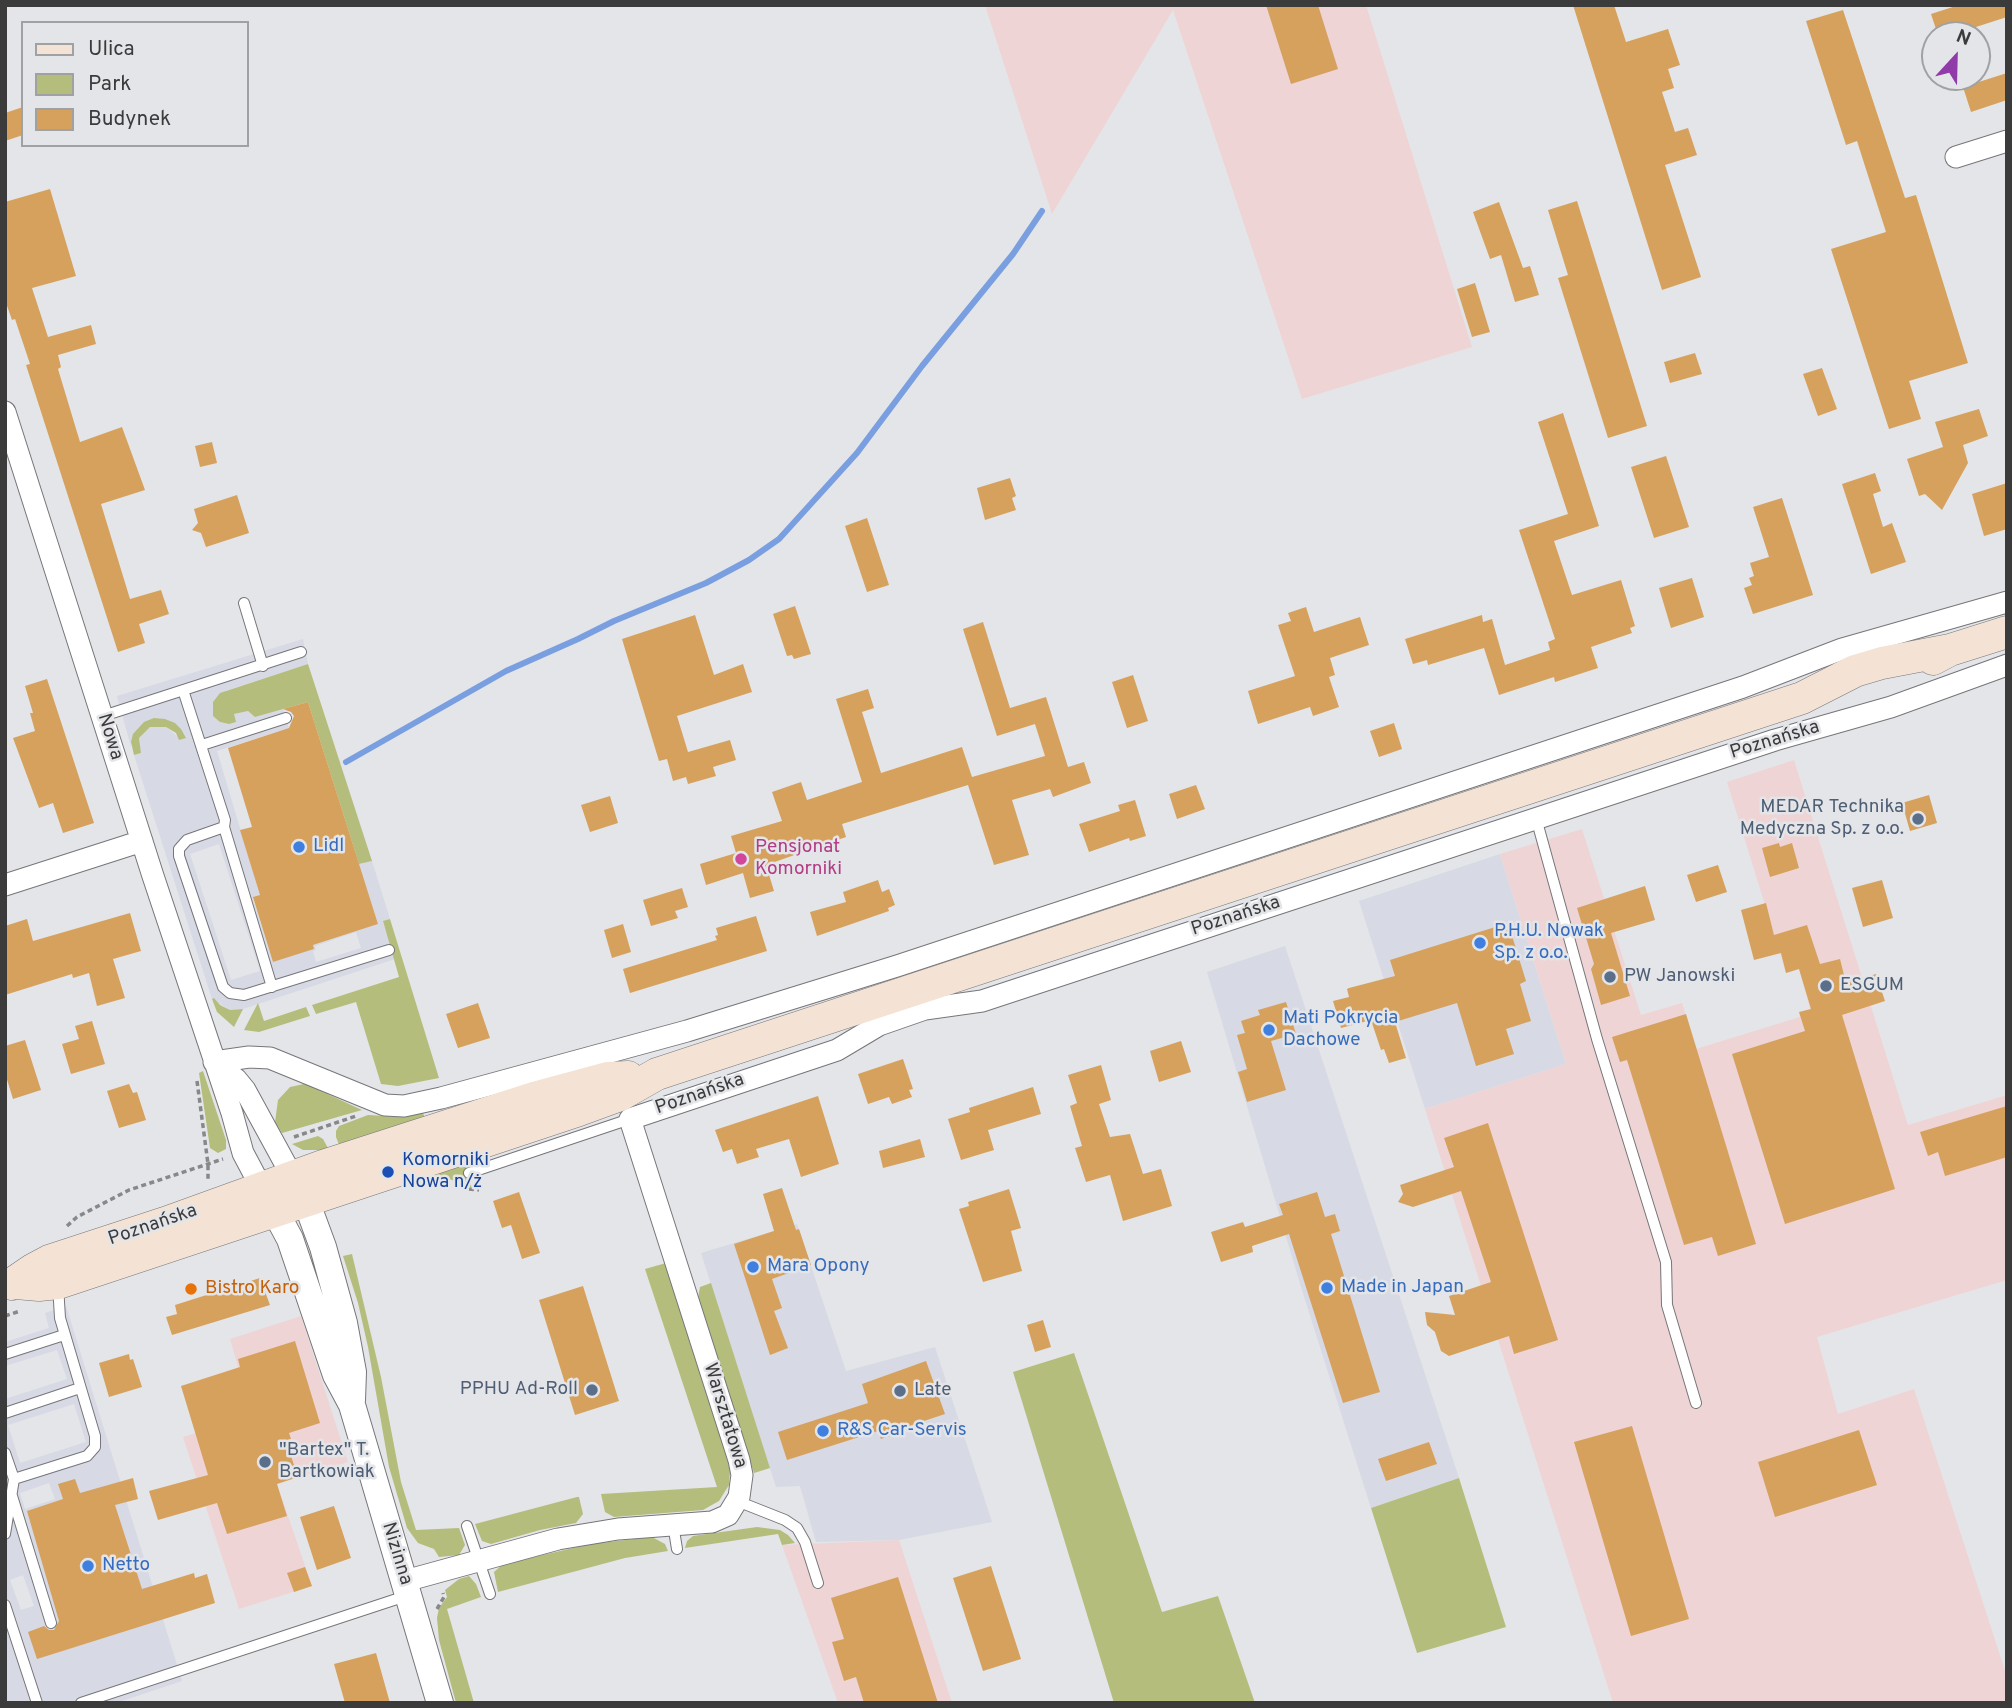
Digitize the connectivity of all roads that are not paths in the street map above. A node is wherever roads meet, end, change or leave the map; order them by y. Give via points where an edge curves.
1 (2007, 141) edge
2 (1956, 157) dead end
3 (5, 412) edge
4 (2007, 602) edge
5 (244, 603) dead end
6 (2007, 632) edge
7 (301, 652) dead end
8 (2007, 665) edge
9 (263, 666) junction
10 (183, 690) junction
11 (103, 716) junction
12 (286, 718) dead end
13 (202, 745) junction
14 (1536, 818) junction
15 (224, 827) junction
16 (142, 841) junction
17 (5, 885) edge
18 (389, 950) dead end
19 (272, 987) junction
20 (214, 1062) junction
21 (630, 1119) junction
22 (469, 1173) dead end
23 (299, 1189) junction
24 (269, 1199) junction
25 (58, 1283) junction
26 (10, 1285) edge
27 (64, 1335) junction
28 (5, 1354) edge
29 (80, 1388) junction
30 (1696, 1404) dead end
31 (352, 1405) junction
32 (5, 1413) edge
33 (5, 1452) edge
34 (14, 1479) junction
35 (12, 1496) junction
36 (737, 1501) junction
37 (673, 1524) junction
38 (467, 1526) dead end
39 (5, 1534) edge
40 (677, 1549) dead end
41 (478, 1561) junction
42 (818, 1583) dead end
43 (407, 1588) junction
44 (490, 1594) dead end
45 (5, 1605) edge
46 (51, 1623) dead end
47 (37, 1703) edge
48 (81, 1703) edge
49 (440, 1703) edge

1 - 2 street
3 - 11 street, Nowa
4 - 20 street via 1842,649 1743,687 897,966 687,1031 427,1102 385,1105 270,1058
5 - 9 lane
6 - 23 main road, Poznańska via 1950,650 1858,690 1802,698 657,1074 600,1103
7 - 9 lane
8 - 14 street, Poznańska via 1882,710
9 - 10 lane
10 - 11 lane
10 - 13 lane
11 - 16 street, Nowa
12 - 13 lane
13 - 15 lane via 225,814
14 - 21 street, Poznańska via 982,1001 925,1009 879,1025 837,1050
14 - 30 lane via 1665,1262 1667,1305
15 - 19 lane
15 - 19 lane via 187,840 179,856 223,987 237,995
16 - 17 street
16 - 20 street, Nowa
18 - 19 lane
20 - 23 street via 245,1090
20 - 24 street, Nowa via 243,1153
21 - 22 lane, Poznańska
21 - 36 street, Warsztatowa via 739,1460 742,1486
23 - 24 main road, Poznańska
23 - 31 street, Nizinna via 328,1261 344,1323 353,1372
24 - 25 main road, Poznańska
24 - 26 main road, Poznańska via 165,1223 49,1261
24 - 31 street, Nizinna via 296,1256 336,1375
25 - 26 main road, Poznańska
25 - 27 lane
27 - 28 lane
27 - 29 lane
29 - 32 lane
29 - 34 lane via 95,1436 92,1452
31 - 43 street, Nizinna
33 - 34 lane
34 - 35 lane
35 - 39 lane
35 - 46 lane
36 - 37 street via 720,1519
36 - 42 lane via 797,1528
37 - 40 lane
37 - 41 street via 558,1539
38 - 41 lane
41 - 43 street
41 - 44 lane
43 - 48 lane
43 - 49 street, Nizinna
45 - 47 lane

